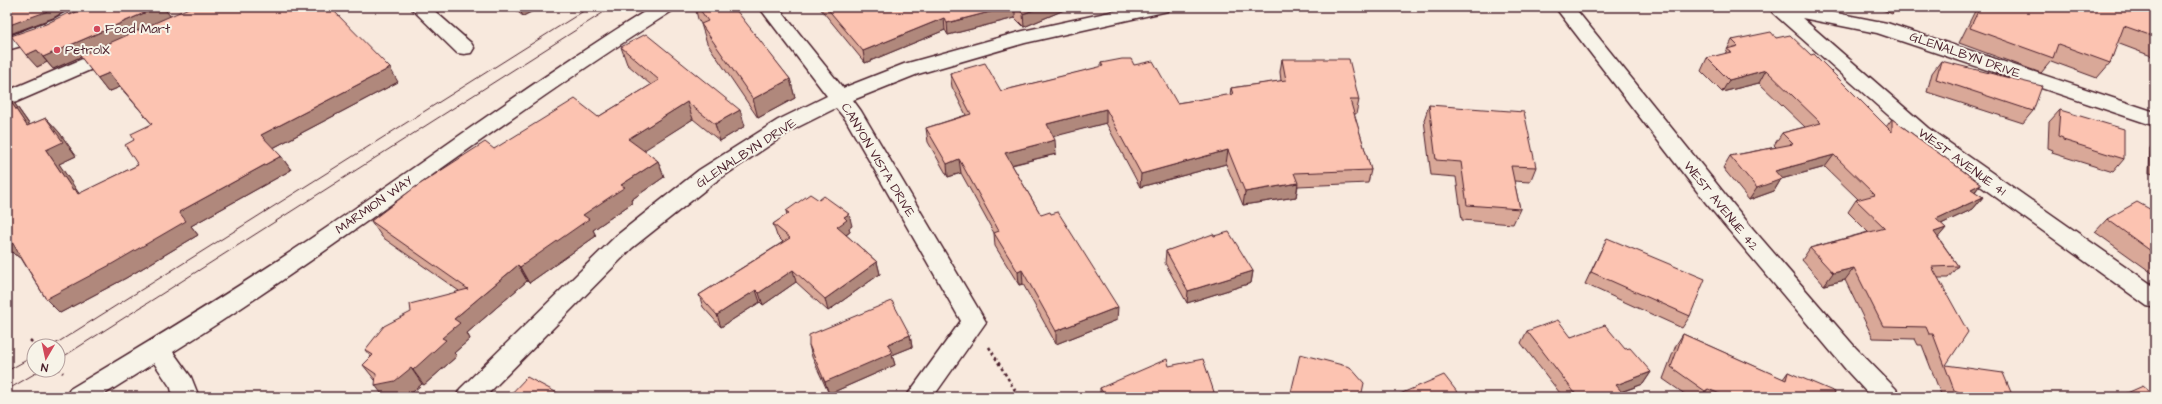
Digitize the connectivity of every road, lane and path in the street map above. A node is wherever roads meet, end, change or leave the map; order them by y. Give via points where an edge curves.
1 (86, 7) edge
2 (419, 7) edge
3 (665, 7) edge
4 (768, 7) edge
5 (1161, 7) edge
6 (1564, 7) edge
7 (1776, 8) edge
8 (7, 44) edge
9 (128, 45) edge
10 (464, 48) dead end
11 (841, 97) junction
12 (7, 99) edge
13 (2155, 119) edge
14 (2155, 299) edge
15 (974, 322) junction
16 (158, 349) junction
17 (79, 397) edge
18 (186, 397) edge
19 (469, 397) edge
20 (919, 397) edge
21 (1019, 397) edge
22 (1887, 397) edge

1 - 8 street via 82,12 64,21
2 - 10 street
3 - 16 street, MARMION WAY via 605,43 326,240
4 - 11 street, CANYON VISTA DRIVE
5 - 11 street, GLENALBYN DRIVE via 1023,37 911,69
6 - 22 street, WEST AVENUE 42 via 1766,262
7 - 13 street, GLENALBYN DRIVE via 1880,27
7 - 14 street, WEST AVENUE 41 via 1921,133
9 - 12 street
11 - 15 street, CANYON VISTA DRIVE
11 - 19 street, GLENALBYN DRIVE via 785,124 708,176 624,242
15 - 20 street
15 - 21 path
16 - 17 street, MARMION WAY
16 - 18 street via 182,384

